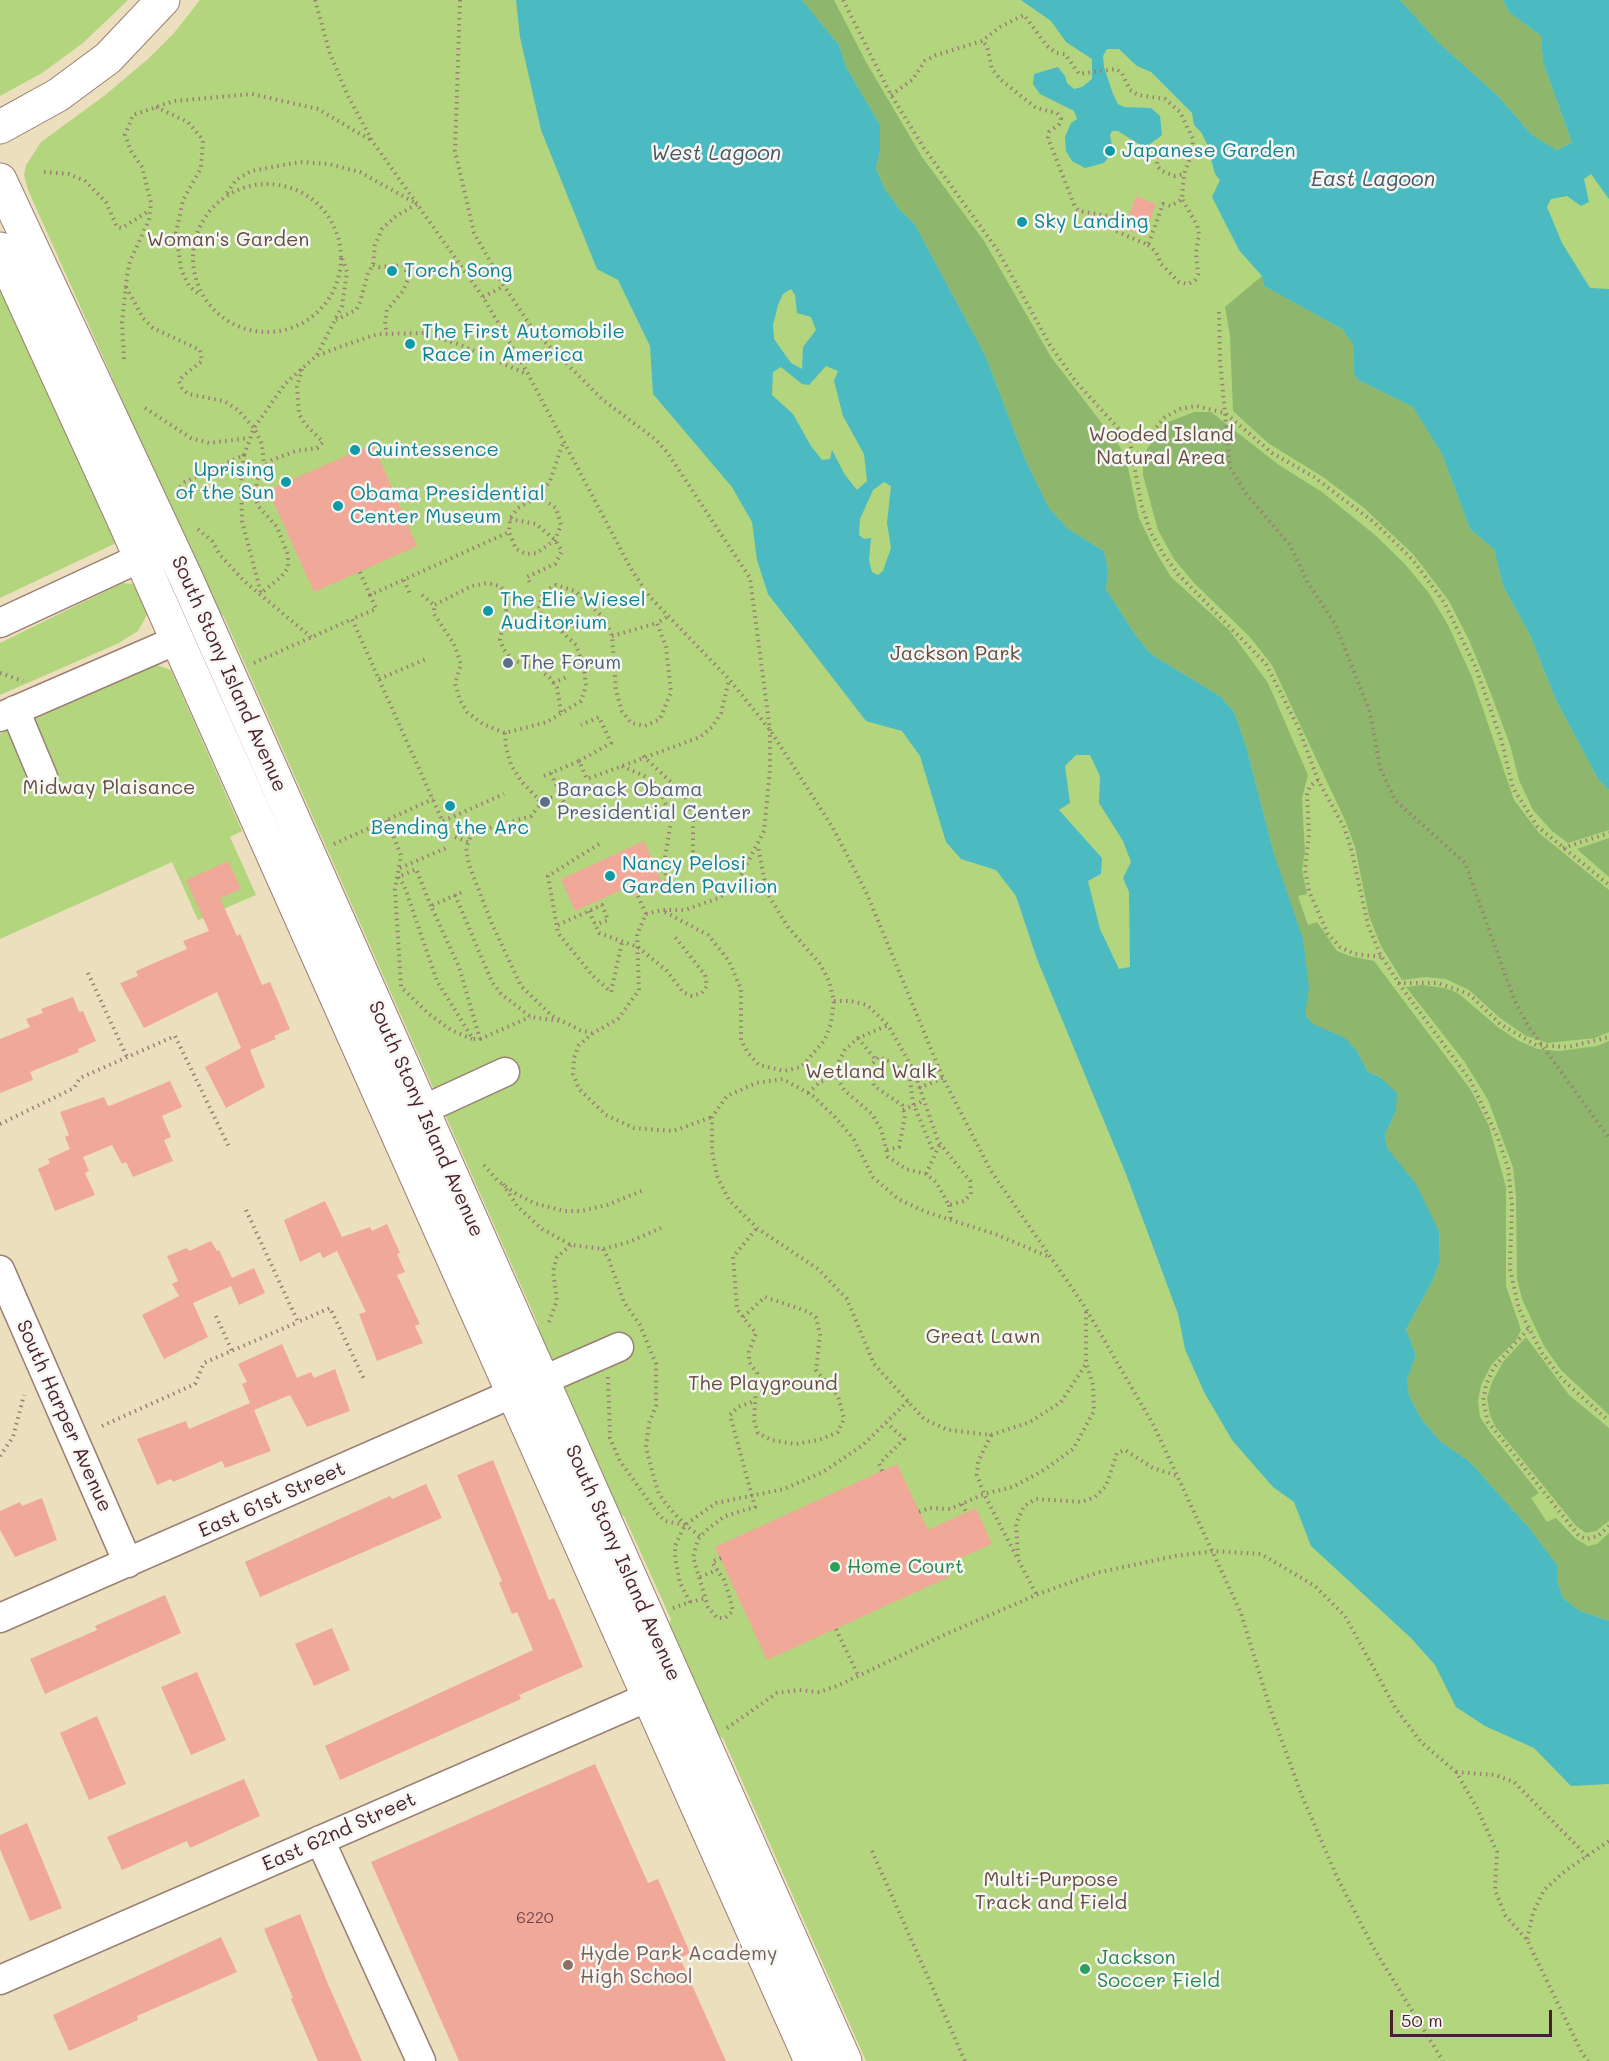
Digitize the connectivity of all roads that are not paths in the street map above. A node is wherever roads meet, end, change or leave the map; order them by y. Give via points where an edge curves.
1 (163, 0) edge
2 (0, 127) edge
3 (0, 180) edge
4 (0, 249) edge
5 (184, 537) junction
6 (141, 558) junction
7 (0, 623) edge
8 (177, 640) junction
9 (8, 714) edge
10 (43, 777) dead end
11 (505, 1072) dead end
12 (408, 1116) junction
13 (0, 1270) edge
14 (616, 1359) road end
15 (543, 1381) junction
16 (513, 1395) junction
17 (128, 1563) junction
18 (0, 1618) edge
19 (678, 1685) junction
20 (648, 1698) junction
21 (320, 1840) junction
22 (0, 1980) edge
23 (421, 2061) edge
24 (811, 2061) edge
25 (845, 2061) edge

1 - 2 main road via 108,58 58,95
3 - 5 main road, South Stony Island Avenue via 93,383
4 - 6 main road, South Stony Island Avenue
5 - 6 main road
5 - 12 main road, South Stony Island Avenue
6 - 7 street
6 - 8 main road, South Stony Island Avenue
8 - 9 street
8 - 12 main road, South Stony Island Avenue
9 - 10 street
11 - 12 street
12 - 15 main road, South Stony Island Avenue
12 - 16 main road, South Stony Island Avenue
13 - 17 street, South Harper Avenue
14 - 15 street, East 61st Street
15 - 16 street, East 61st Street
15 - 19 main road, South Stony Island Avenue
16 - 17 street, East 61st Street
16 - 20 main road, South Stony Island Avenue
17 - 18 street, East 61st Street
19 - 20 street, East 62nd Street
19 - 25 main road, South Stony Island Avenue
20 - 21 street, East 62nd Street
20 - 24 main road, South Stony Island Avenue
21 - 22 street, East 62nd Street
21 - 23 street

